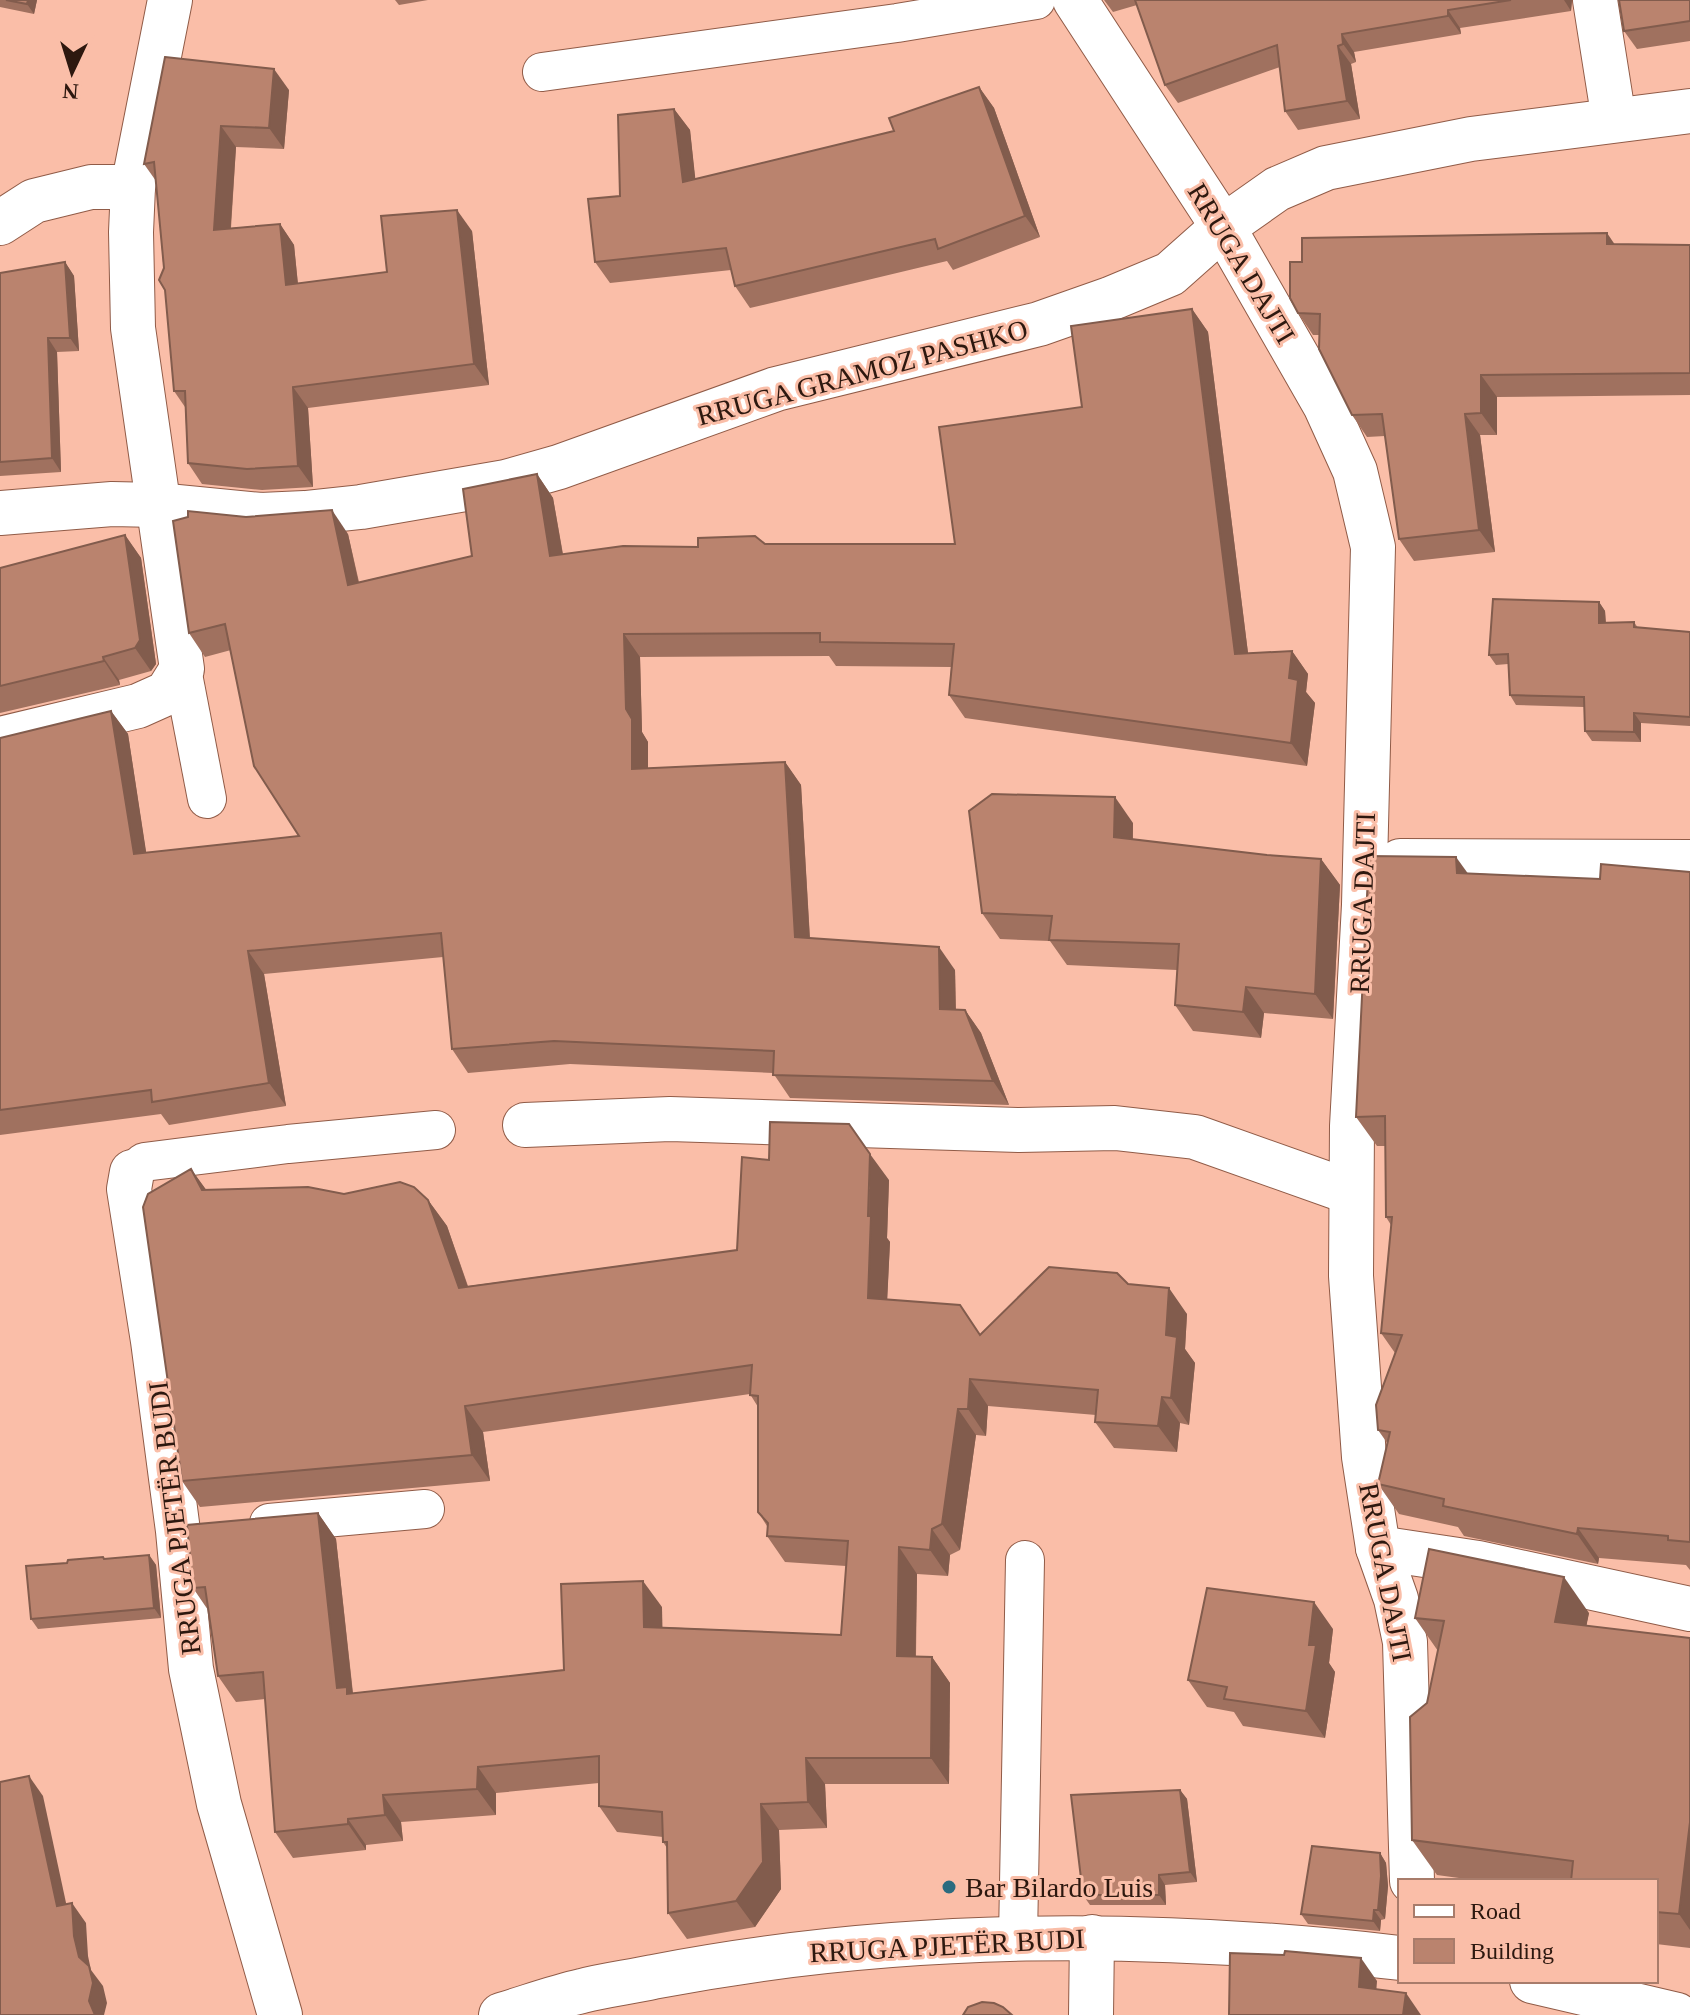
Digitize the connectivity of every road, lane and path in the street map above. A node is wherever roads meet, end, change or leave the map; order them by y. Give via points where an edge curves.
1 (170, 0) edge
2 (1036, 0) edge
3 (1075, 0) edge
4 (1595, 0) edge
5 (542, 72) dead end
6 (1690, 111) edge
7 (1614, 120) junction
8 (133, 187) junction
9 (0, 223) edge
10 (1223, 227) junction
11 (157, 505) junction
12 (0, 513) edge
13 (182, 669) junction
14 (0, 739) edge
15 (207, 799) dead end
16 (1365, 861) junction
17 (1690, 862) edge
18 (525, 1125) dead end
19 (436, 1130) dead end
20 (132, 1172) joint
21 (1350, 1192) junction
22 (425, 1509) dead end
23 (209, 1529) junction
24 (1378, 1548) junction
25 (1025, 1560) dead end
26 (1690, 1609) edge
27 (1412, 1879) edge
28 (1092, 1937) junction
29 (1018, 1938) junction
30 (1398, 1958) edge
31 (1536, 1983) edge
32 (1586, 2005) edge
33 (564, 2006) edge
34 (280, 2015) edge
35 (501, 2015) edge
36 (1091, 2015) edge
37 (1677, 2015) edge

1 - 8 street
2 - 5 lane
3 - 10 street, RRUGA DAJTI
4 - 7 street
6 - 7 street, RRUGA GRAMOZ PASHKO
7 - 10 street, RRUGA GRAMOZ PASHKO via 1471,139 1326,168 1277,189
8 - 9 street via 91,187 34,201
8 - 11 street via 133,328
10 - 11 street, RRUGA GRAMOZ PASHKO via 1170,274 1110,299 1039,324 776,389 506,482 305,513 261,515
10 - 16 street, RRUGA DAJTI via 1342,437 1367,518 1373,572
11 - 12 street, RRUGA GRAMOZ PASHKO via 73,505
11 - 13 street
13 - 14 street via 167,693 138,706
13 - 15 lane
16 - 17 street
16 - 21 street, RRUGA DAJTI
18 - 21 street via 670,1119 1115,1128 1195,1137
19 - 20 lane, RRUGA PJETËR BUDI via 144,1162
20 - 23 street, RRUGA PJETËR BUDI via 129,1189 153,1341
21 - 24 street, RRUGA DAJTI via 1363,1442
22 - 23 lane
23 - 34 street, RRUGA PJETËR BUDI via 191,1669 219,1804
24 - 26 street via 1478,1563
24 - 27 street, RRUGA DAJTI via 1405,1642
25 - 29 lane
28 - 29 street, RRUGA PJETËR BUDI
28 - 30 street, RRUGA PJETËR BUDI
28 - 36 street
29 - 33 street, RRUGA PJETËR BUDI via 783,1955 580,1991
31 - 32 street
32 - 37 street
33 - 35 street, RRUGA PJETËR BUDI

